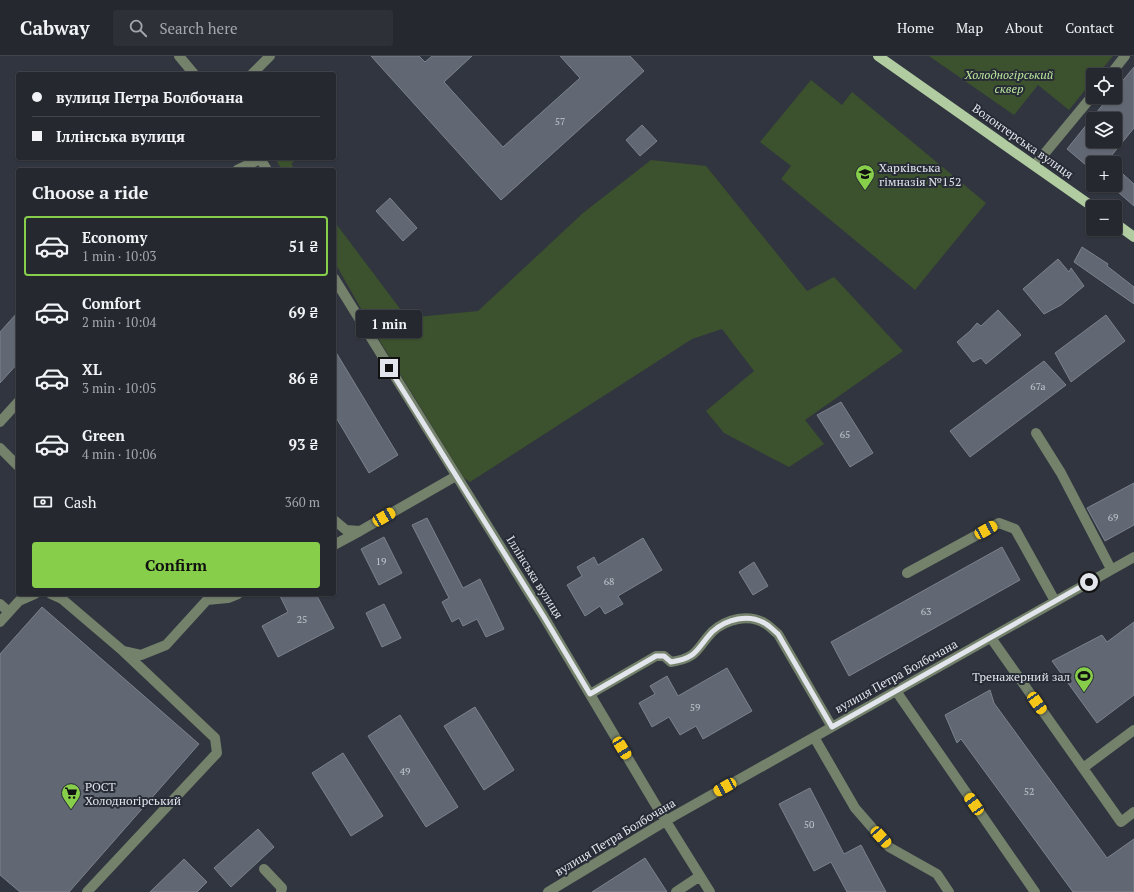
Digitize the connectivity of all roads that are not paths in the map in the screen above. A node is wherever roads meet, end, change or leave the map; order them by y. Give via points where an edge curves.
1 (179, 56) edge
2 (270, 56) edge
3 (878, 56) edge
4 (1125, 56) edge
5 (1116, 68) edge
6 (192, 72) edge
7 (254, 72) edge
8 (1086, 103) edge
9 (256, 160) edge
10 (1035, 165) junction
11 (241, 168) edge
12 (1086, 202) edge
13 (1122, 228) edge
14 (1134, 237) edge
15 (336, 281) edge
16 (16, 404) edge
17 (0, 422) edge
18 (1036, 433) dead end
19 (0, 448) edge
20 (16, 464) edge
21 (456, 476) junction
22 (336, 522) edge
23 (360, 531) junction
24 (336, 544) edge
25 (1134, 557) edge
26 (1111, 570) junction
27 (907, 573) dead end
28 (30, 596) edge
29 (55, 596) edge
30 (233, 596) edge
31 (208, 597) edge
32 (1055, 601) junction
33 (0, 604) edge
34 (9, 612) junction
35 (0, 622) edge
36 (990, 638) junction
37 (123, 652) junction
38 (896, 691) junction
39 (590, 694) junction
40 (832, 727) junction
41 (1134, 730) edge
42 (814, 737) junction
43 (1083, 768) junction
44 (1134, 812) edge
45 (666, 821) junction
46 (264, 869) dead end
47 (700, 876) junction
48 (87, 892) edge
49 (282, 892) edge
50 (548, 892) edge
51 (676, 892) edge
52 (710, 892) edge
53 (948, 892) edge
54 (1035, 892) edge

1 - 6 street
2 - 7 street
3 - 10 main road, Волонтерська вулиця
4 - 5 street
8 - 10 street
9 - 11 street
10 - 12 main road, Волонтерська вулиця
13 - 14 main road
15 - 21 street, Іллінська вулиця
16 - 17 street
18 - 26 street via 1061,473
19 - 20 street
21 - 23 street
21 - 39 street, Іллінська вулиця via 481,507
22 - 23 street via 346,530
23 - 24 street
25 - 26 street, вулиця Петра Болбочана
26 - 32 street, вулиця Петра Болбочана
27 - 32 street via 999,523 1015,529
28 - 34 street via 19,601
29 - 37 street
30 - 31 street
31 - 37 street via 166,645 142,655
32 - 36 street, вулиця Петра Болбочана
33 - 34 street
34 - 35 street
36 - 38 street, вулиця Петра Болбочана
36 - 43 street
37 - 48 street via 215,738 216,753
38 - 40 street, вулиця Петра Болбочана
38 - 54 street
39 - 40 street via 656,656 664,656 671,662 684,660 698,651 713,632 731,620 750,618 765,623 778,634
39 - 45 street, Іллінська вулиця
40 - 42 street, вулиця Петра Болбочана
41 - 43 street
42 - 45 street, вулиця Петра Болбочана
42 - 53 street via 855,808 889,847 937,874
43 - 44 street via 1121,822
45 - 47 street, Іллінська вулиця
45 - 50 street, вулиця Петра Болбочана
46 - 49 street via 282,888
47 - 51 street
47 - 52 street, Іллінська вулиця

